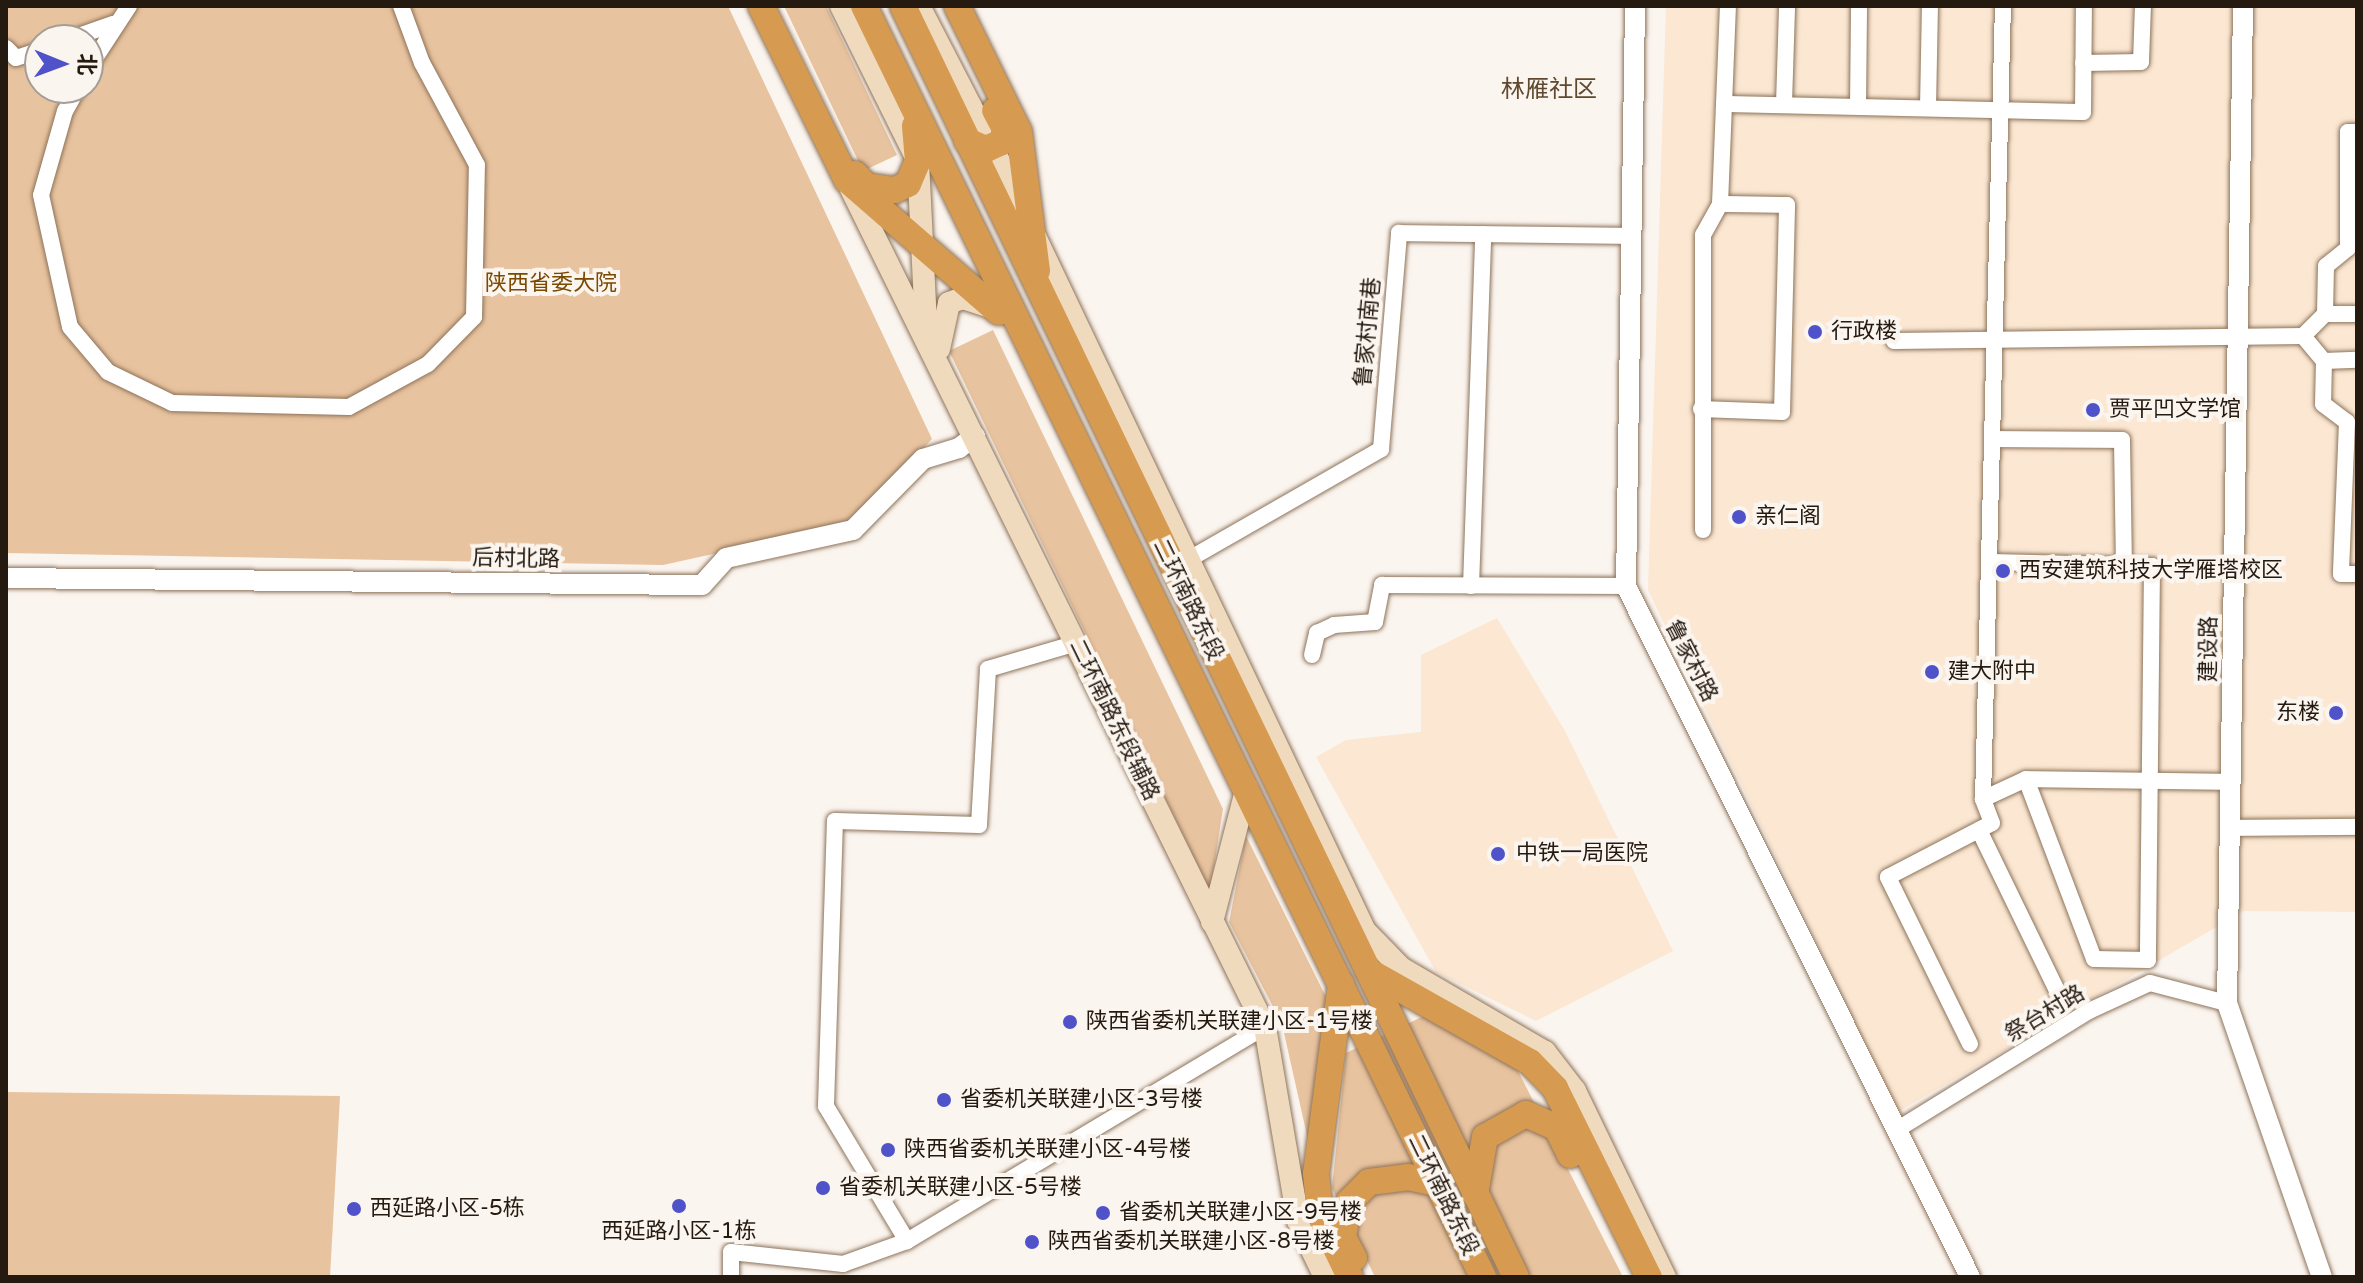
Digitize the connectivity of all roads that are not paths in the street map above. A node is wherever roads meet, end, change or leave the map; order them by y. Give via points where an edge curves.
1 (129, 6) edge
2 (401, 6) edge
3 (761, 6) edge
4 (774, 6) edge
5 (841, 6) edge
6 (864, 6) edge
7 (903, 6) edge
8 (919, 6) edge
9 (944, 6) edge
10 (957, 6) edge
11 (1635, 6) edge
12 (1728, 6) edge
13 (1787, 6) edge
14 (1859, 6) edge
15 (1930, 6) edge
16 (2003, 6) edge
17 (2084, 6) edge
18 (2143, 6) edge
19 (2243, 6) edge
20 (113, 24) junction
21 (104, 27) edge
22 (104, 40) edge
23 (6, 48) edge
24 (24, 55) edge
25 (2083, 63) junction
26 (69, 104) edge
27 (1724, 104) junction
28 (1784, 104) junction
29 (1858, 106) junction
30 (911, 107) junction
31 (1928, 108) junction
32 (2001, 110) junction
33 (2353, 132) edge
34 (967, 141) junction
35 (917, 148) junction
36 (996, 148) junction
37 (847, 180) junction
38 (1720, 204) junction
39 (1031, 228) junction
40 (1483, 234) junction
41 (1630, 236) junction
42 (923, 246) junction
43 (2352, 254) edge
44 (1040, 294) junction
45 (998, 311) junction
46 (2325, 314) junction
47 (2357, 314) edge
48 (926, 332) junction
49 (2303, 336) junction
50 (2238, 340) junction
51 (1894, 341) dead end
52 (1996, 342) junction
53 (939, 359) junction
54 (2357, 360) edge
55 (2324, 361) junction
56 (1046, 383) junction
57 (1701, 409) junction
58 (2352, 415) edge
59 (975, 436) junction
60 (1994, 439) junction
61 (1703, 530) dead end
62 (1191, 558) junction
63 (1990, 562) junction
64 (2124, 565) junction
65 (2357, 574) edge
66 (6, 578) edge
67 (1471, 586) junction
68 (1626, 586) junction
69 (1077, 643) junction
70 (1312, 655) dead end
71 (2026, 779) junction
72 (2151, 781) junction
73 (2231, 782) junction
74 (1247, 787) junction
75 (1983, 799) junction
76 (2357, 827) edge
77 (2230, 828) junction
78 (1979, 830) junction
79 (1336, 903) junction
80 (1212, 922) junction
81 (1365, 931) junction
82 (1372, 973) junction
83 (1341, 984) junction
84 (2060, 997) dead end
85 (2227, 1003) junction
86 (1265, 1027) junction
87 (1970, 1044) dead end
88 (1898, 1129) junction
89 (1437, 1183) junction
90 (1475, 1194) junction
91 (907, 1241) junction
92 (731, 1277) edge
93 (1325, 1277) edge
94 (1350, 1277) edge
95 (1363, 1277) edge
96 (1483, 1277) edge
97 (1516, 1277) edge
98 (1629, 1277) edge
99 (1649, 1277) edge
100 (1665, 1277) edge
101 (1970, 1277) edge
102 (2322, 1277) edge

1 - 20 street
2 - 26 street via 422,63 477,165 474,317 428,364 349,407 172,403 108,372 70,327 41,195
3 - 37 highway
4 - 35 highway via 856,176 866,186 895,190 908,184
5 - 35 main road
6 - 30 highway
7 - 34 highway, 二环南路东段
8 - 36 main road via 976,124
9 - 36 highway via 1005,129
10 - 39 highway via 1019,132
11 - 41 street, 鲁家村路
12 - 27 street
13 - 28 street
14 - 29 street
15 - 31 street
16 - 32 street
17 - 25 street
18 - 25 street via 2141,62
19 - 50 street, 建设路
20 - 21 street
20 - 22 street
23 - 24 street via 16,58
25 - 32 street via 2083,112
27 - 28 street
27 - 38 street
28 - 29 street
29 - 31 street
30 - 35 highway
30 - 56 highway
31 - 32 street
32 - 52 street
33 - 43 street
34 - 36 highway via 977,148
34 - 39 main road
34 - 44 highway, 二环南路东段
35 - 42 main road
35 - 45 highway
36 - 39 main road
37 - 42 highway
37 - 48 main road, 二环南路东段辅路
38 - 57 street via 1703,235
38 - 57 street via 1787,205 1782,412
39 - 44 highway
39 - 62 main road
40 - 41 street, 鲁家村南巷
40 - 62 street, 鲁家村南巷 via 1399,233 1381,449
40 - 67 street
41 - 68 street, 鲁家村路
42 - 45 highway
42 - 48 main road
43 - 46 street via 2326,266
44 - 79 highway, 二环南路东段
45 - 53 main road via 963,298 949,303 939,334
45 - 56 highway via 1022,357
46 - 47 street
46 - 49 street
48 - 53 main road, 二环南路东段辅路
49 - 50 street
49 - 55 street
50 - 52 street
50 - 73 street, 建设路
51 - 52 street
52 - 60 street
53 - 59 main road, 二环南路东段辅路
54 - 55 street
55 - 58 street via 2323,404
56 - 74 highway, 二环南路东段
57 - 61 street
58 - 65 street via 2341,574
59 - 66 street, 后村北路 via 959,448 923,459 853,530 726,558 702,585
59 - 69 main road, 二环南路东段辅路
60 - 63 street
60 - 64 street via 2122,440
62 - 81 main road
63 - 64 street
63 - 75 street
64 - 72 street via 2152,566
67 - 68 street
67 - 70 street via 1382,585 1375,622 1334,625 1317,633
68 - 88 street, 鲁家村路
69 - 80 main road, 二环南路东段辅路
69 - 91 street via 988,669 979,825 835,821 826,1106
71 - 72 street
71 - 72 street via 2094,959 2148,960
71 - 75 street
72 - 73 street
73 - 77 street, 建设路
74 - 80 main road
74 - 83 highway, 二环南路东段
75 - 78 street via 1992,823
76 - 77 street
77 - 85 street, 建设路
78 - 84 street
78 - 87 street via 1888,877
79 - 81 main road
79 - 82 highway, 二环南路东段
80 - 86 main road, 二环南路东段辅路
81 - 100 main road via 1401,968 1545,1052 1575,1091
82 - 90 highway, 二环南路东段
82 - 99 highway via 1530,1062 1555,1088
83 - 89 highway, 二环南路东段
83 - 94 highway via 1316,1173 1320,1215
85 - 88 street, 祭台村路 via 2150,983 2089,1011
85 - 102 street, 建设路
86 - 91 street
86 - 93 main road, 二环南路东段辅路 via 1298,1221
88 - 101 street, 鲁家村路
89 - 95 highway via 1408,1177 1369,1182 1349,1202 1343,1237
89 - 96 highway, 二环南路东段
90 - 97 highway, 二环南路东段
90 - 98 highway via 1485,1137 1526,1114 1557,1128
91 - 92 street via 843,1264 731,1252

